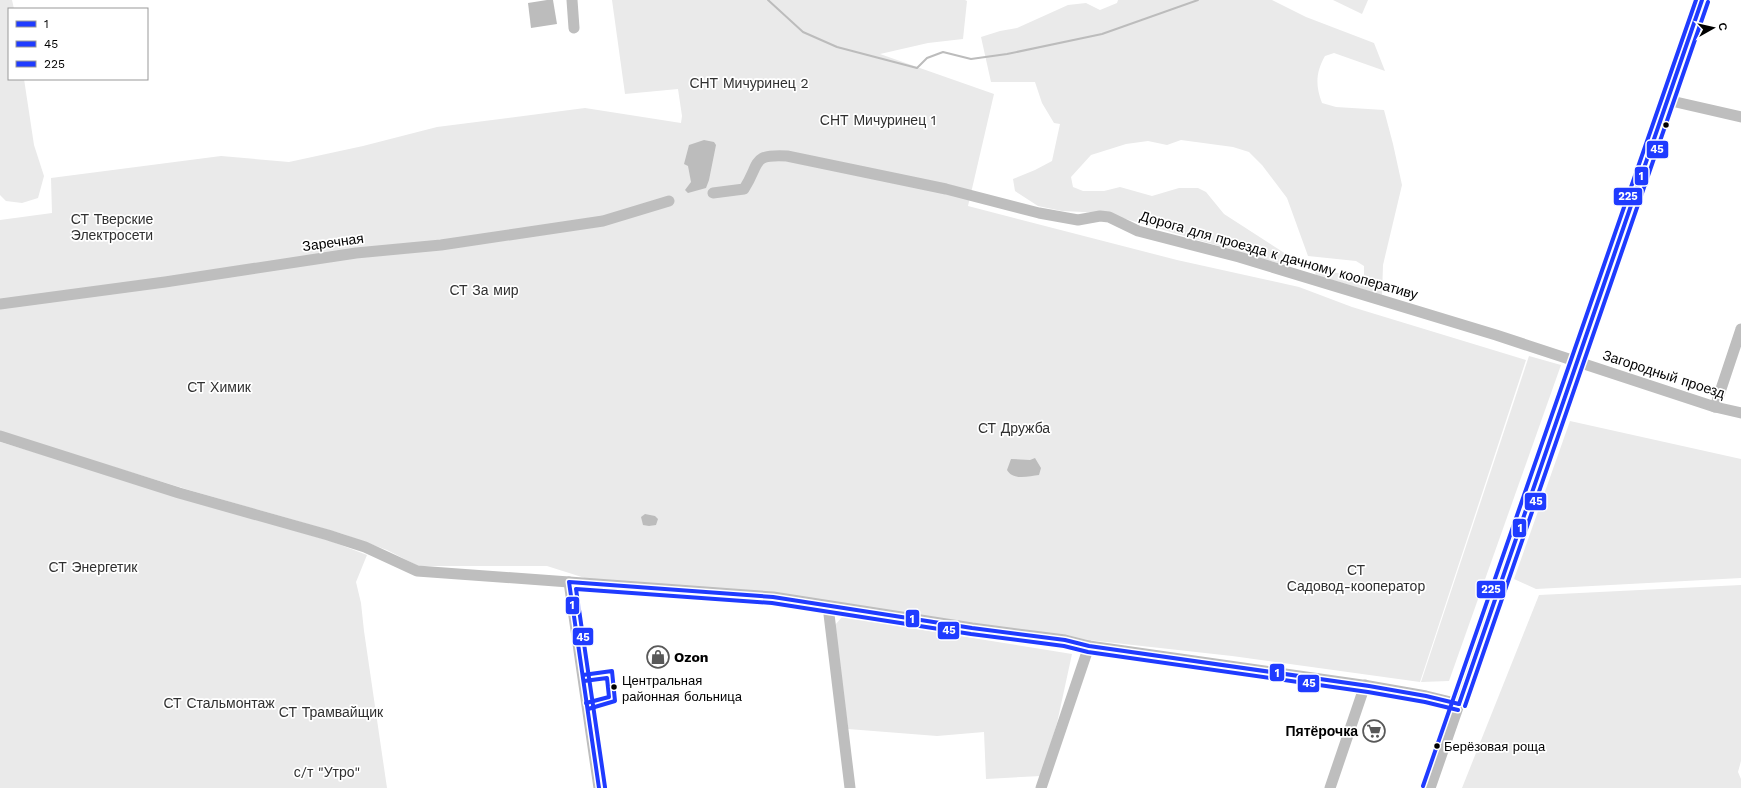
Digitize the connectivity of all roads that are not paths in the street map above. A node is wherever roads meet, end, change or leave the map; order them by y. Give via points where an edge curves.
1 (572, 0) edge
2 (1702, 0) edge
3 (574, 28) dead end
4 (1667, 100) junction
5 (1741, 117) edge
6 (713, 193) dead end
7 (669, 201) dead end
8 (0, 304) edge
9 (1741, 329) edge
10 (1577, 361) junction
11 (1716, 407) junction
12 (1741, 414) edge
13 (0, 436) edge
14 (569, 582) junction
15 (828, 606) junction
16 (1089, 646) junction
17 (1365, 685) junction
18 (1459, 704) junction
19 (595, 788) edge
20 (599, 788) edge
21 (850, 788) edge
22 (1041, 788) edge
23 (1330, 788) edge
24 (1429, 788) edge

1 - 3 street
2 - 4 main road
4 - 5 street
4 - 10 main road
6 - 10 street, Дорога для проезда к дачному кооперативу via 744,189 758,161 764,156 787,156 946,189 1070,219 1110,217 1138,231 1239,257
7 - 8 street, Заречная via 603,221
9 - 11 street
10 - 11 street, Загородный проезд
10 - 18 main road
11 - 12 street, Загородный проезд
13 - 14 street via 179,493 328,535 365,547 417,571
14 - 15 street via 773,597
14 - 20 street
15 - 16 street via 1065,640
15 - 21 street
16 - 17 street
16 - 22 street
17 - 18 street
17 - 23 street
18 - 24 main road
19 - 20 street

